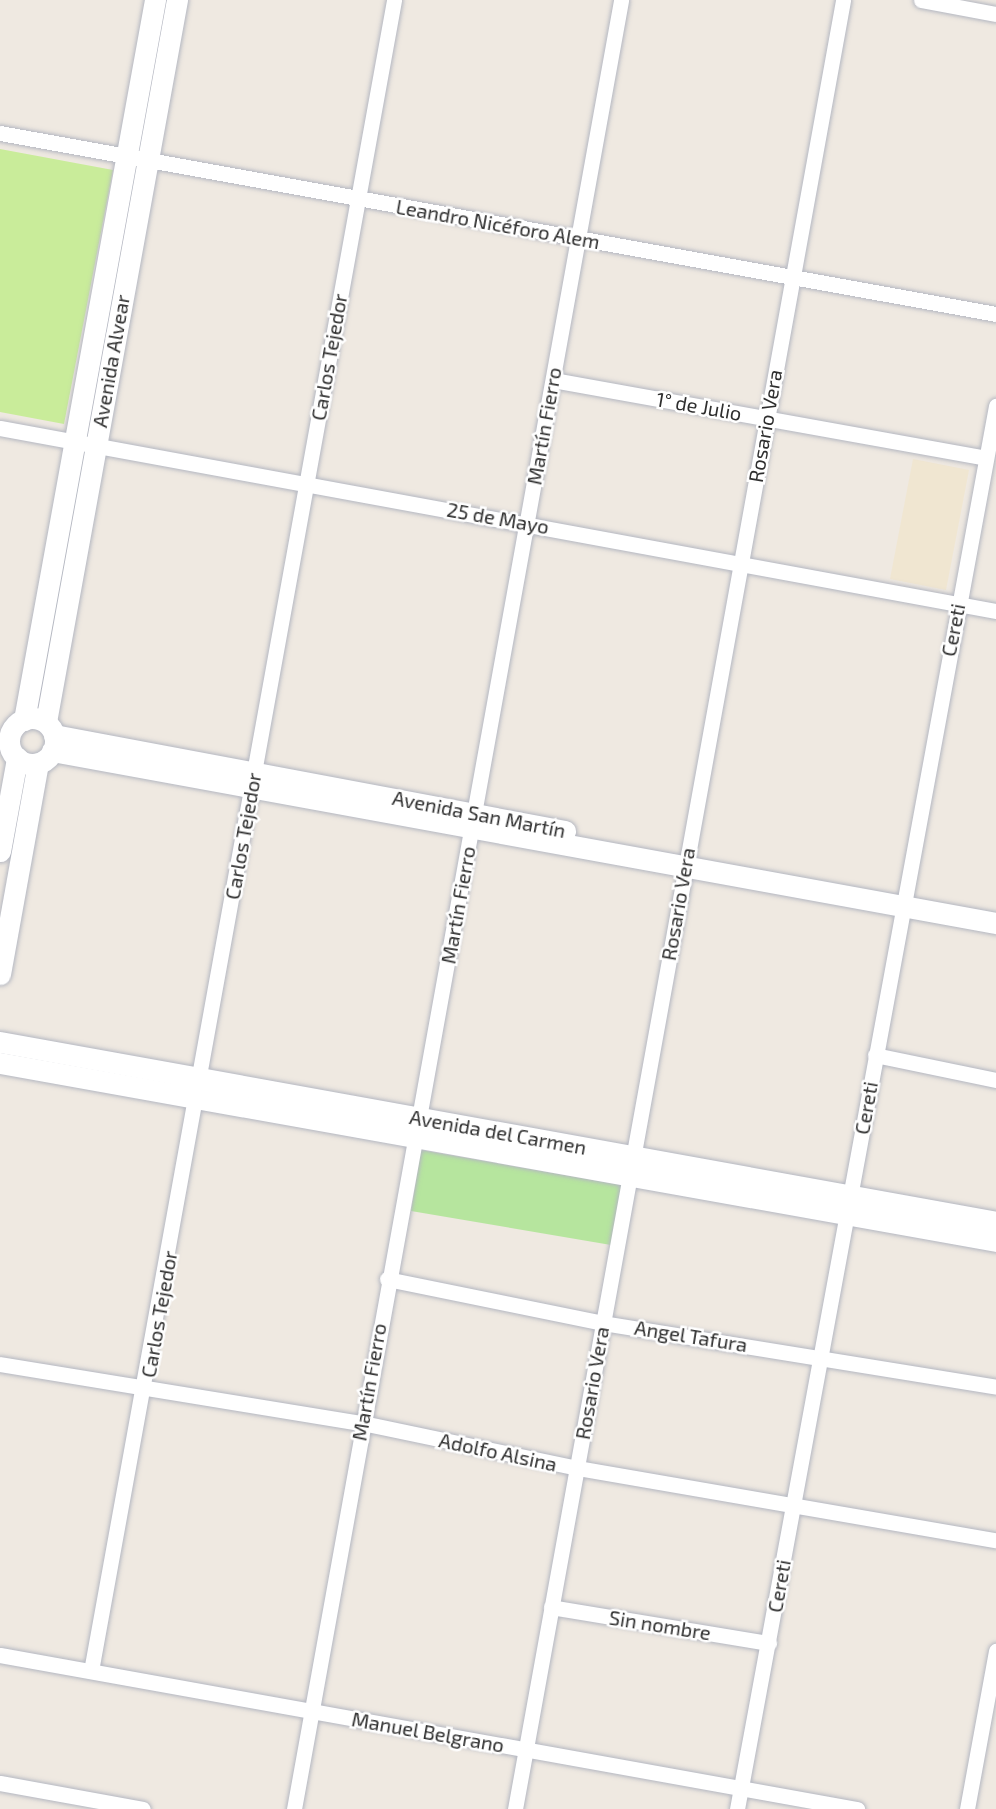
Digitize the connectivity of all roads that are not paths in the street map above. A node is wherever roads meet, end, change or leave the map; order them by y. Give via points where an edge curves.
1 (155, 0) edge
2 (177, 0) edge
3 (394, 0) edge
4 (621, 0) edge
5 (843, 0) edge
6 (921, 0) edge
7 (996, 14) edge
8 (0, 133) edge
9 (127, 156) junction
10 (148, 160) junction
11 (358, 198) junction
12 (578, 238) junction
13 (792, 277) junction
14 (996, 314) edge
15 (553, 380) junction
16 (996, 406) edge
17 (767, 418) junction
18 (0, 428) edge
19 (74, 442) junction
20 (96, 446) junction
21 (986, 458) junction
22 (306, 484) junction
23 (527, 524) junction
24 (741, 562) junction
25 (958, 604) junction
26 (996, 611) edge
27 (10, 738) edge
28 (48, 743) junction
29 (253, 780) junction
30 (473, 821) junction
31 (0, 851) edge
32 (686, 860) junction
33 (903, 900) junction
34 (996, 910) edge
35 (996, 923) edge
36 (0, 974) edge
37 (0, 1042) edge
38 (875, 1055) junction
39 (0, 1063) edge
40 (996, 1080) edge
41 (199, 1088) junction
42 (418, 1128) junction
43 (631, 1166) junction
44 (848, 1204) junction
45 (996, 1222) edge
46 (996, 1241) edge
47 (387, 1279) junction
48 (603, 1323) junction
49 (821, 1356) junction
50 (0, 1364) edge
51 (996, 1387) edge
52 (146, 1389) junction
53 (362, 1423) junction
54 (577, 1468) junction
55 (794, 1502) junction
56 (996, 1540) edge
57 (551, 1607) junction
58 (769, 1643) junction
59 (996, 1651) edge
60 (0, 1654) edge
61 (91, 1671) junction
62 (313, 1711) junction
63 (525, 1749) junction
64 (0, 1783) edge
65 (740, 1788) junction
66 (143, 1809) edge
67 (294, 1809) edge
68 (515, 1809) edge
69 (737, 1809) edge
70 (857, 1809) edge
71 (966, 1809) edge

1 - 9 main road, Avenida Alvear
2 - 10 main road, Avenida Alvear
3 - 11 street, Carlos Tejedor
4 - 12 street, Martín Fierro
5 - 13 street, Rosario Vera
6 - 7 street
8 - 9 street, Leandro Nicéforo Alem
9 - 10 street, Leandro Nicéforo Alem
9 - 19 main road, Avenida Alvear
10 - 11 street, Leandro Nicéforo Alem
10 - 20 main road, Avenida Alvear
11 - 12 street, Leandro Nicéforo Alem
11 - 22 street, Carlos Tejedor
12 - 13 street, Leandro Nicéforo Alem
12 - 15 street, Martín Fierro
13 - 14 street, Leandro Nicéforo Alem
13 - 17 street, Rosario Vera
15 - 17 street, 1° de Julio
15 - 23 street, Martín Fierro
16 - 21 street, Cereti
17 - 21 street, 1° de Julio
17 - 24 street, Rosario Vera
18 - 19 street, 25 de Mayo
19 - 20 street, 25 de Mayo
19 - 27 main road, Avenida Alvear
20 - 22 street, 25 de Mayo
20 - 28 main road, Avenida Alvear
21 - 25 street, Cereti
22 - 23 street, 25 de Mayo
22 - 29 street, Carlos Tejedor
23 - 24 street, 25 de Mayo
23 - 30 street, Martín Fierro
24 - 25 street, 25 de Mayo
24 - 32 street, Rosario Vera
25 - 26 street, 25 de Mayo
25 - 33 street, Cereti
27 - 28 main road
27 - 28 main road
27 - 31 main road, Avenida Alvear
28 - 29 main road, Avenida San Martín
28 - 36 main road, Avenida Alvear
29 - 30 main road, Avenida San Martín
29 - 41 street, Carlos Tejedor
30 - 32 main road, Avenida San Martín
30 - 42 street, Martín Fierro
32 - 33 main road, Avenida San Martín
32 - 43 street, Rosario Vera
33 - 34 main road
33 - 35 main road
33 - 38 street, Cereti
37 - 41 main road, Avenida del Carmen
38 - 40 street
38 - 44 street, Cereti
39 - 41 main road, Avenida del Carmen
41 - 42 main road, Avenida del Carmen
41 - 52 street, Carlos Tejedor
42 - 43 main road, Avenida del Carmen
42 - 47 street, Martín Fierro
43 - 44 main road, Avenida del Carmen
43 - 48 street, Rosario Vera
44 - 45 main road, Avenida del Carmen
44 - 46 main road, Avenida del Carmen
44 - 49 street, Cereti
47 - 48 street, Angel Tafura
47 - 53 street, Martín Fierro
48 - 49 street, Angel Tafura
48 - 54 street, Rosario Vera
49 - 51 street, Angel Tafura
49 - 55 street, Cereti
50 - 52 street, Adolfo Alsina
52 - 53 street, Adolfo Alsina
52 - 61 street, Carlos Tejedor
53 - 54 street, Adolfo Alsina
53 - 62 street, Martín Fierro
54 - 55 street, Adolfo Alsina
54 - 57 street, Rosario Vera
55 - 56 street, Adolfo Alsina
55 - 58 street, Cereti
57 - 58 street, Sin nombre
57 - 63 street, Rosario Vera
58 - 65 street, Cereti
59 - 71 street
60 - 61 street, Manuel Belgrano
61 - 62 street, Manuel Belgrano
62 - 63 street, Manuel Belgrano
62 - 67 street, Martín Fierro
63 - 65 street, Manuel Belgrano
63 - 68 street, Rosario Vera
64 - 66 street
65 - 69 street, Cereti
65 - 70 street, Manuel Belgrano

